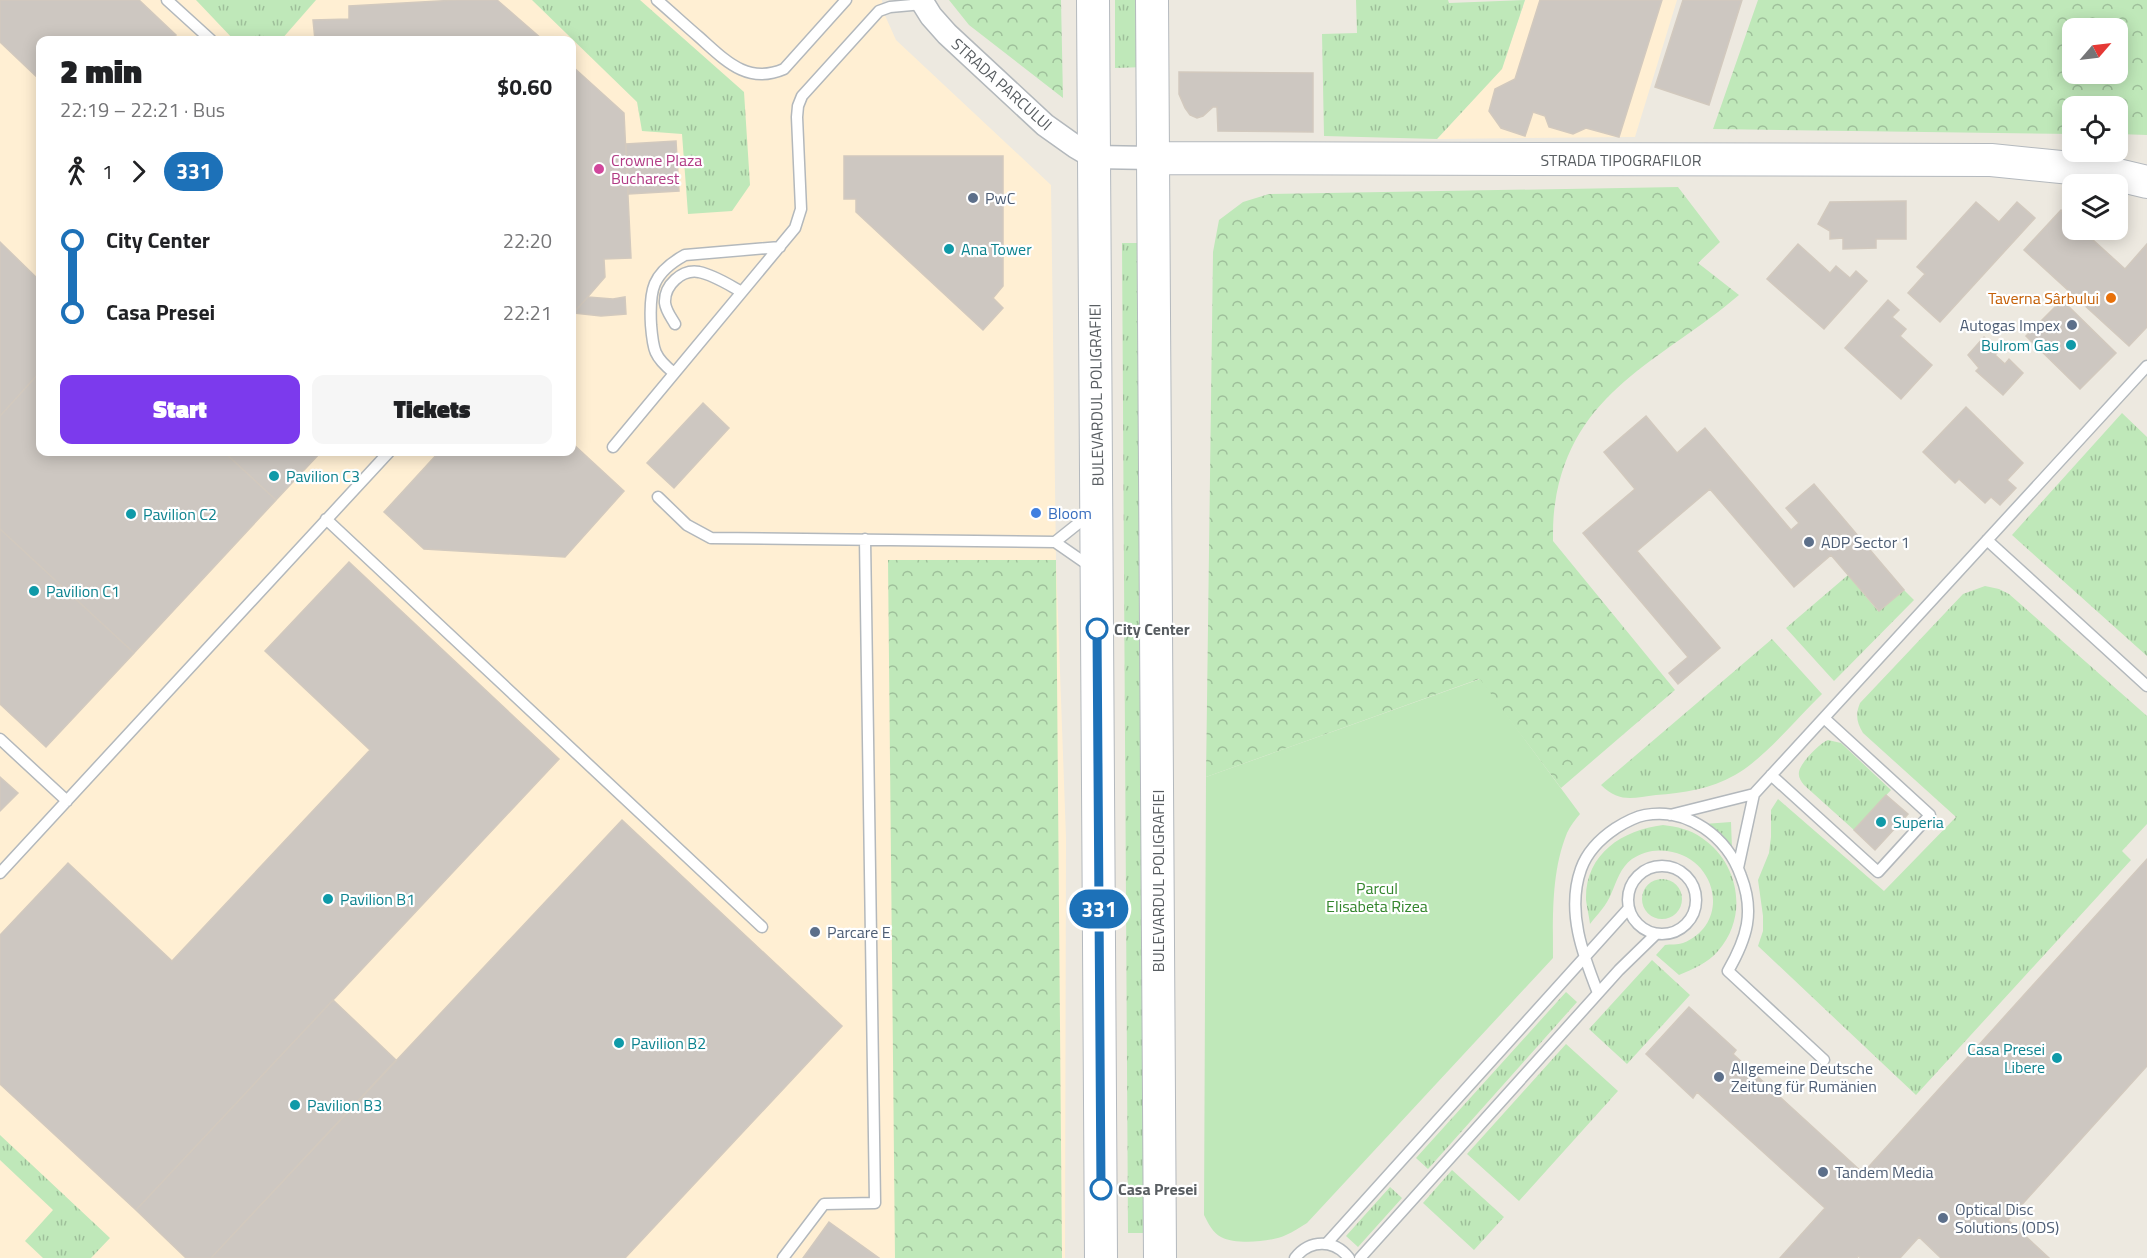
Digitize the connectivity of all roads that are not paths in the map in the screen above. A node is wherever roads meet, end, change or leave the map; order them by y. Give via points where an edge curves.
1 (167, 0) edge
2 (657, 0) edge
3 (846, 0) edge
4 (1093, 0) edge
5 (1152, 0) edge
6 (922, 2) edge
7 (207, 36) edge
8 (1094, 157) junction
9 (1153, 158) junction
10 (2147, 182) edge
11 (780, 247) junction
12 (742, 292) junction
13 (675, 324) dead end
14 (2147, 366) edge
15 (674, 373) junction
16 (613, 447) dead end
17 (385, 456) edge
18 (658, 497) dead end
19 (1097, 509) junction
20 (326, 519) junction
21 (866, 539) junction
22 (1987, 540) junction
23 (1055, 542) junction
24 (1097, 571) junction
25 (2147, 686) edge
26 (1824, 718) junction
27 (0, 739) edge
28 (1772, 775) junction
29 (1754, 794) junction
30 (67, 801) junction
31 (1669, 815) junction
32 (1738, 868) junction
33 (0, 873) edge
34 (1629, 908) junction
35 (762, 927) dead end
36 (1656, 934) junction
37 (1584, 958) junction
38 (1598, 993) junction
39 (1824, 1060) dead end
40 (1327, 1243) junction
41 (783, 1258) edge
42 (1101, 1258) edge
43 (1160, 1258) edge
44 (1295, 1258) edge
45 (1349, 1258) edge
46 (1360, 1258) edge

1 - 7 lane
2 - 3 lane via 729,63 764,75 784,69
4 - 8 main road, BULEVARDUL POLIGRAFIEI
5 - 9 main road, BULEVARDUL POLIGRAFIEI
6 - 8 street, STRADA PARCULUI via 947,34 1045,125
6 - 11 lane via 879,11 802,96 797,117 801,209 795,228
8 - 9 street, STRADA TIPOGRAFILOR
8 - 19 main road, BULEVARDUL POLIGRAFIEI
9 - 10 main road, STRADA TIPOGRAFILOR via 1991,160 2101,171
9 - 43 main road, BULEVARDUL POLIGRAFIEI
11 - 12 lane
11 - 15 lane via 685,255 663,271 650,296 653,348
12 - 13 lane via 701,273 684,274 671,284 666,296 668,313
12 - 15 lane
14 - 22 lane
15 - 16 lane
17 - 20 lane
18 - 21 lane via 687,525 711,538
19 - 23 lane
19 - 24 main road, BULEVARDUL POLIGRAFIEI
20 - 30 lane
20 - 35 lane
21 - 23 lane
21 - 41 lane via 875,1203 824,1204
22 - 25 lane
22 - 26 lane
23 - 24 lane
24 - 42 main road, BULEVARDUL POLIGRAFIEI
26 - 28 lane
26 - 28 lane via 1930,815 1878,872
27 - 30 lane
28 - 29 lane
29 - 31 lane
29 - 32 lane
30 - 33 lane
31 - 32 lane via 1692,821 1711,832 1728,848
31 - 37 lane via 1645,815 1624,824 1604,836 1591,852 1581,869 1577,888 1576,910
32 - 39 lane via 1746,889 1747,931 1728,971
34 - 36 lane via 1638,925
34 - 36 lane via 1631,886 1645,870 1666,866 1686,875 1696,895 1693,916 1677,931
34 - 37 lane
36 - 38 lane
37 - 38 lane
37 - 40 lane
38 - 46 lane
40 - 44 lane via 1309,1245
40 - 45 lane

